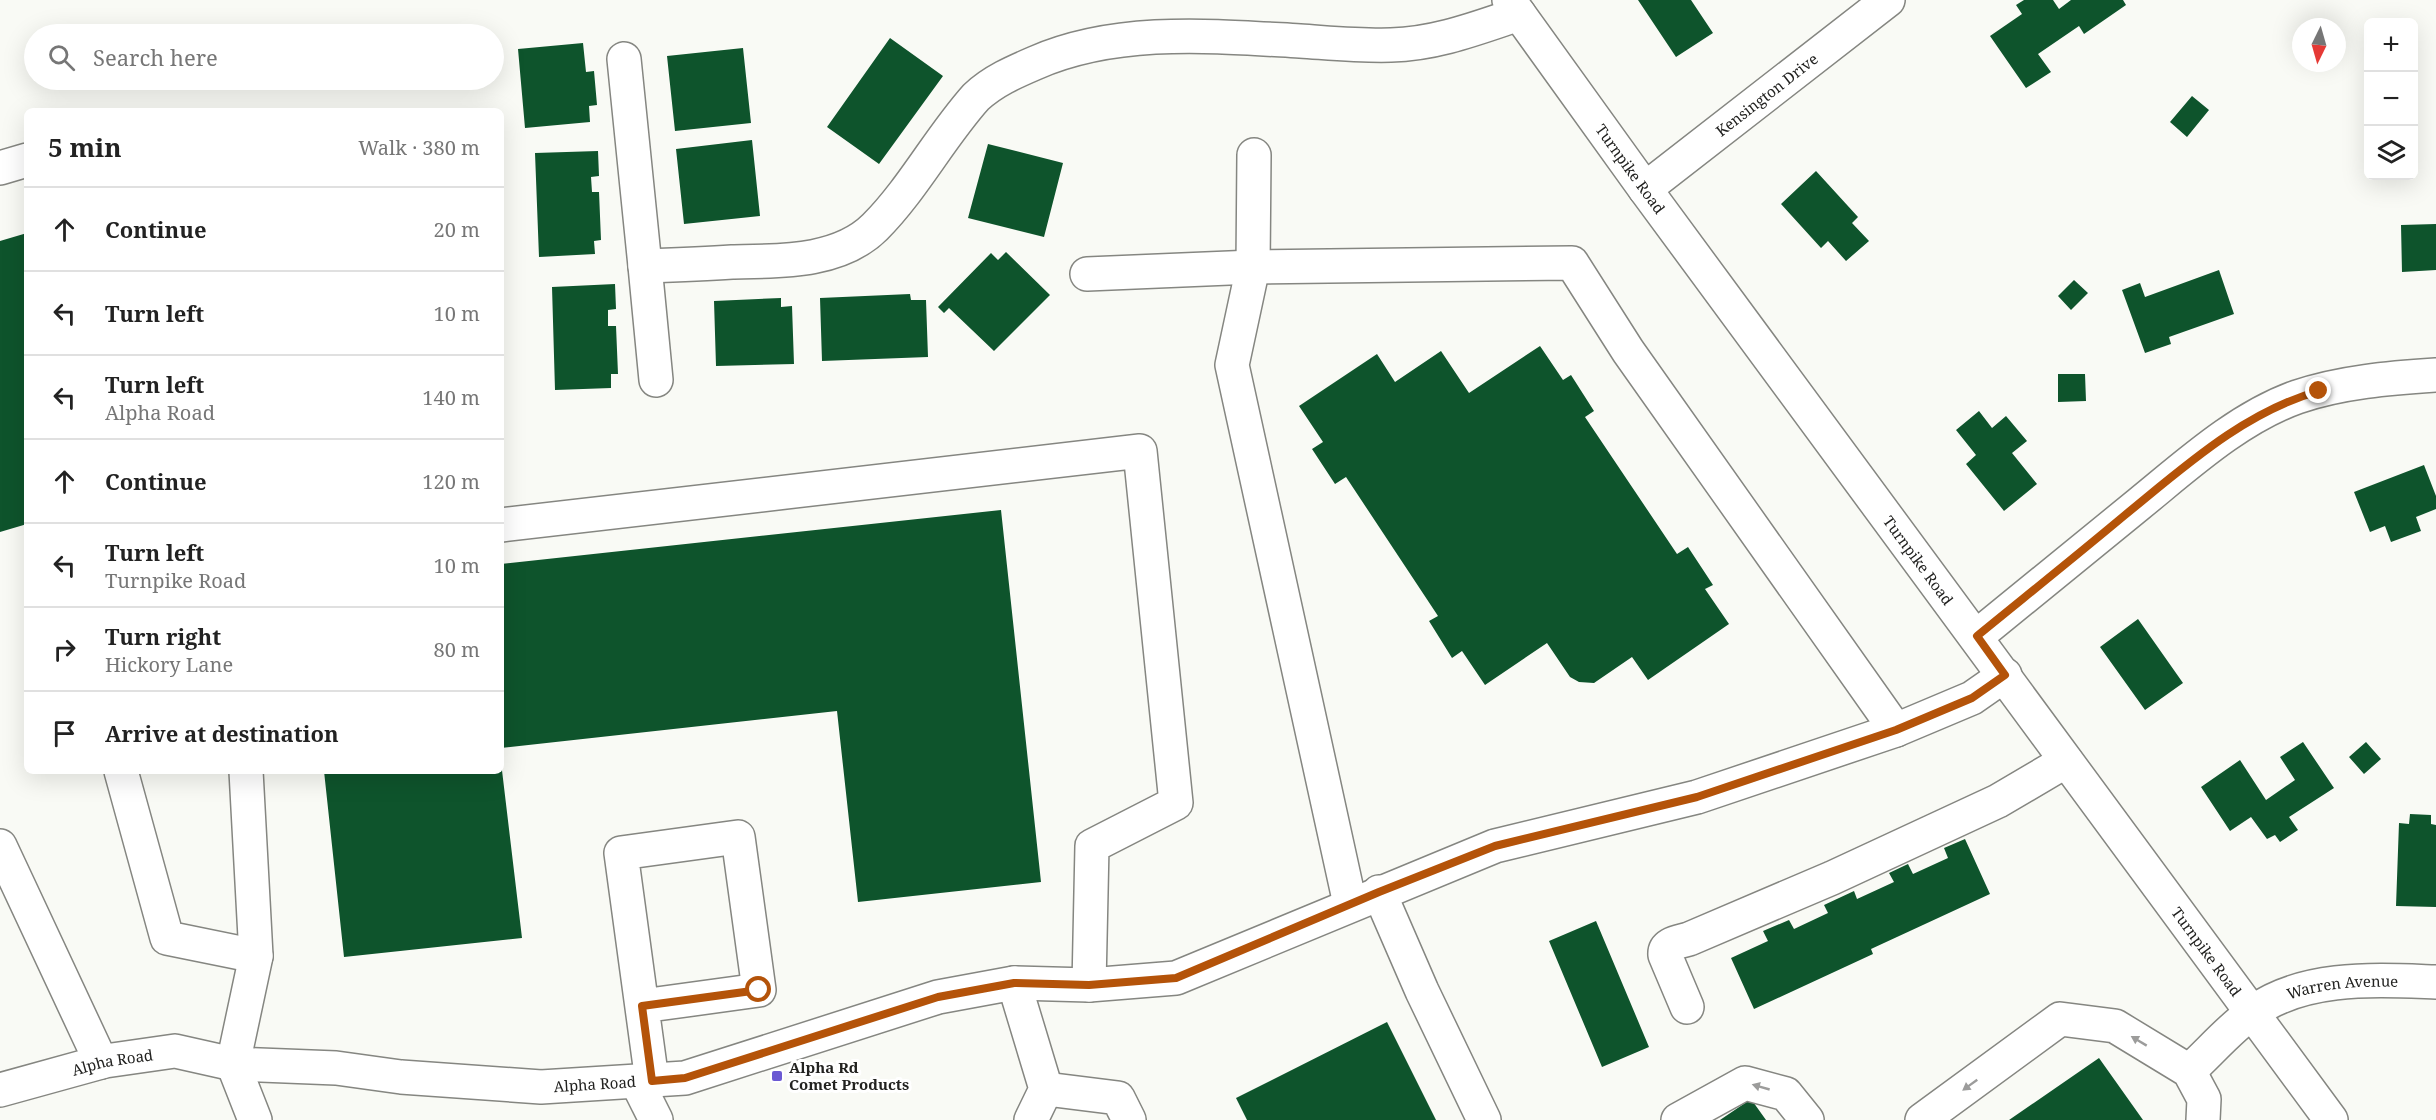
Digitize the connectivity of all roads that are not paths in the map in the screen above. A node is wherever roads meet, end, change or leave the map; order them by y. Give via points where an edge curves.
1 (1888, 0) edge
2 (1514, 7) edge
3 (624, 59) dead end
4 (1254, 155) dead end
5 (24, 161) edge
6 (0, 168) edge
7 (1645, 189) junction
8 (645, 266) junction
9 (1253, 267) junction
10 (1087, 274) dead end
11 (2436, 375) edge
12 (656, 381) dead end
13 (504, 525) edge
14 (1977, 636) junction
15 (2005, 675) junction
16 (1896, 730) junction
17 (2066, 761) junction
18 (123, 774) edge
19 (246, 774) edge
20 (0, 846) edge
21 (1365, 898) junction
22 (256, 956) junction
23 (2436, 982) edge
24 (1014, 983) junction
25 (1089, 985) junction
26 (642, 1006) junction
27 (1687, 1007) dead end
28 (2253, 1012) junction
29 (101, 1062) junction
30 (233, 1064) junction
31 (2189, 1071) junction
32 (644, 1082) junction
33 (1046, 1089) junction
34 (0, 1090) edge
35 (255, 1120) edge
36 (656, 1120) edge
37 (1031, 1120) edge
38 (1129, 1120) edge
39 (1484, 1120) edge
40 (1678, 1120) edge
41 (1807, 1120) edge
42 (1922, 1120) edge
43 (2203, 1120) edge
44 (2331, 1120) edge

1 - 7 street, Kensington Drive
2 - 7 street, Turnpike Road
2 - 8 street via 1432,41 1392,45 1190,37 1086,45 1017,70 984,90 875,228 854,243 813,256 783,260
3 - 8 street
4 - 9 street
5 - 6 street
7 - 14 street, Turnpike Road
8 - 12 street
9 - 10 street
9 - 16 street via 1572,263 1628,351
9 - 21 street via 1232,365
11 - 14 street via 2319,391 2257,416 2185,466
13 - 25 street via 1140,451 1176,803 1092,846
14 - 15 street, Turnpike Road
15 - 16 street, Alpha Road via 1972,698
15 - 17 street, Turnpike Road
16 - 21 street, Alpha Road via 1697,797 1495,846
17 - 27 street via 1998,801 1832,878 1668,946 1665,955
17 - 28 street, Turnpike Road
18 - 22 street via 167,938
19 - 22 street
20 - 29 street
21 - 25 street, Alpha Road via 1176,978
21 - 39 street via 1422,990
22 - 30 street
23 - 28 street, Warren Avenue via 2354,981 2311,987 2284,995
24 - 25 street, Alpha Road
24 - 32 street, Alpha Road via 938,997 685,1078
24 - 33 street
26 - 26 street via 759,990 738,837 621,853
26 - 32 street
28 - 31 street, Warren Avenue
28 - 44 street, Turnpike Road
29 - 30 street, Alpha Road via 175,1051
29 - 34 street, Alpha Road
30 - 32 street, Alpha Road via 336,1068 541,1087
30 - 35 street
31 -> 42 street via 2115,1026 2060,1019
31 - 43 street via 2204,1099
32 - 36 street
33 - 37 street
33 - 38 street via 1118,1098
41 -> 40 street via 1786,1094 1745,1083

